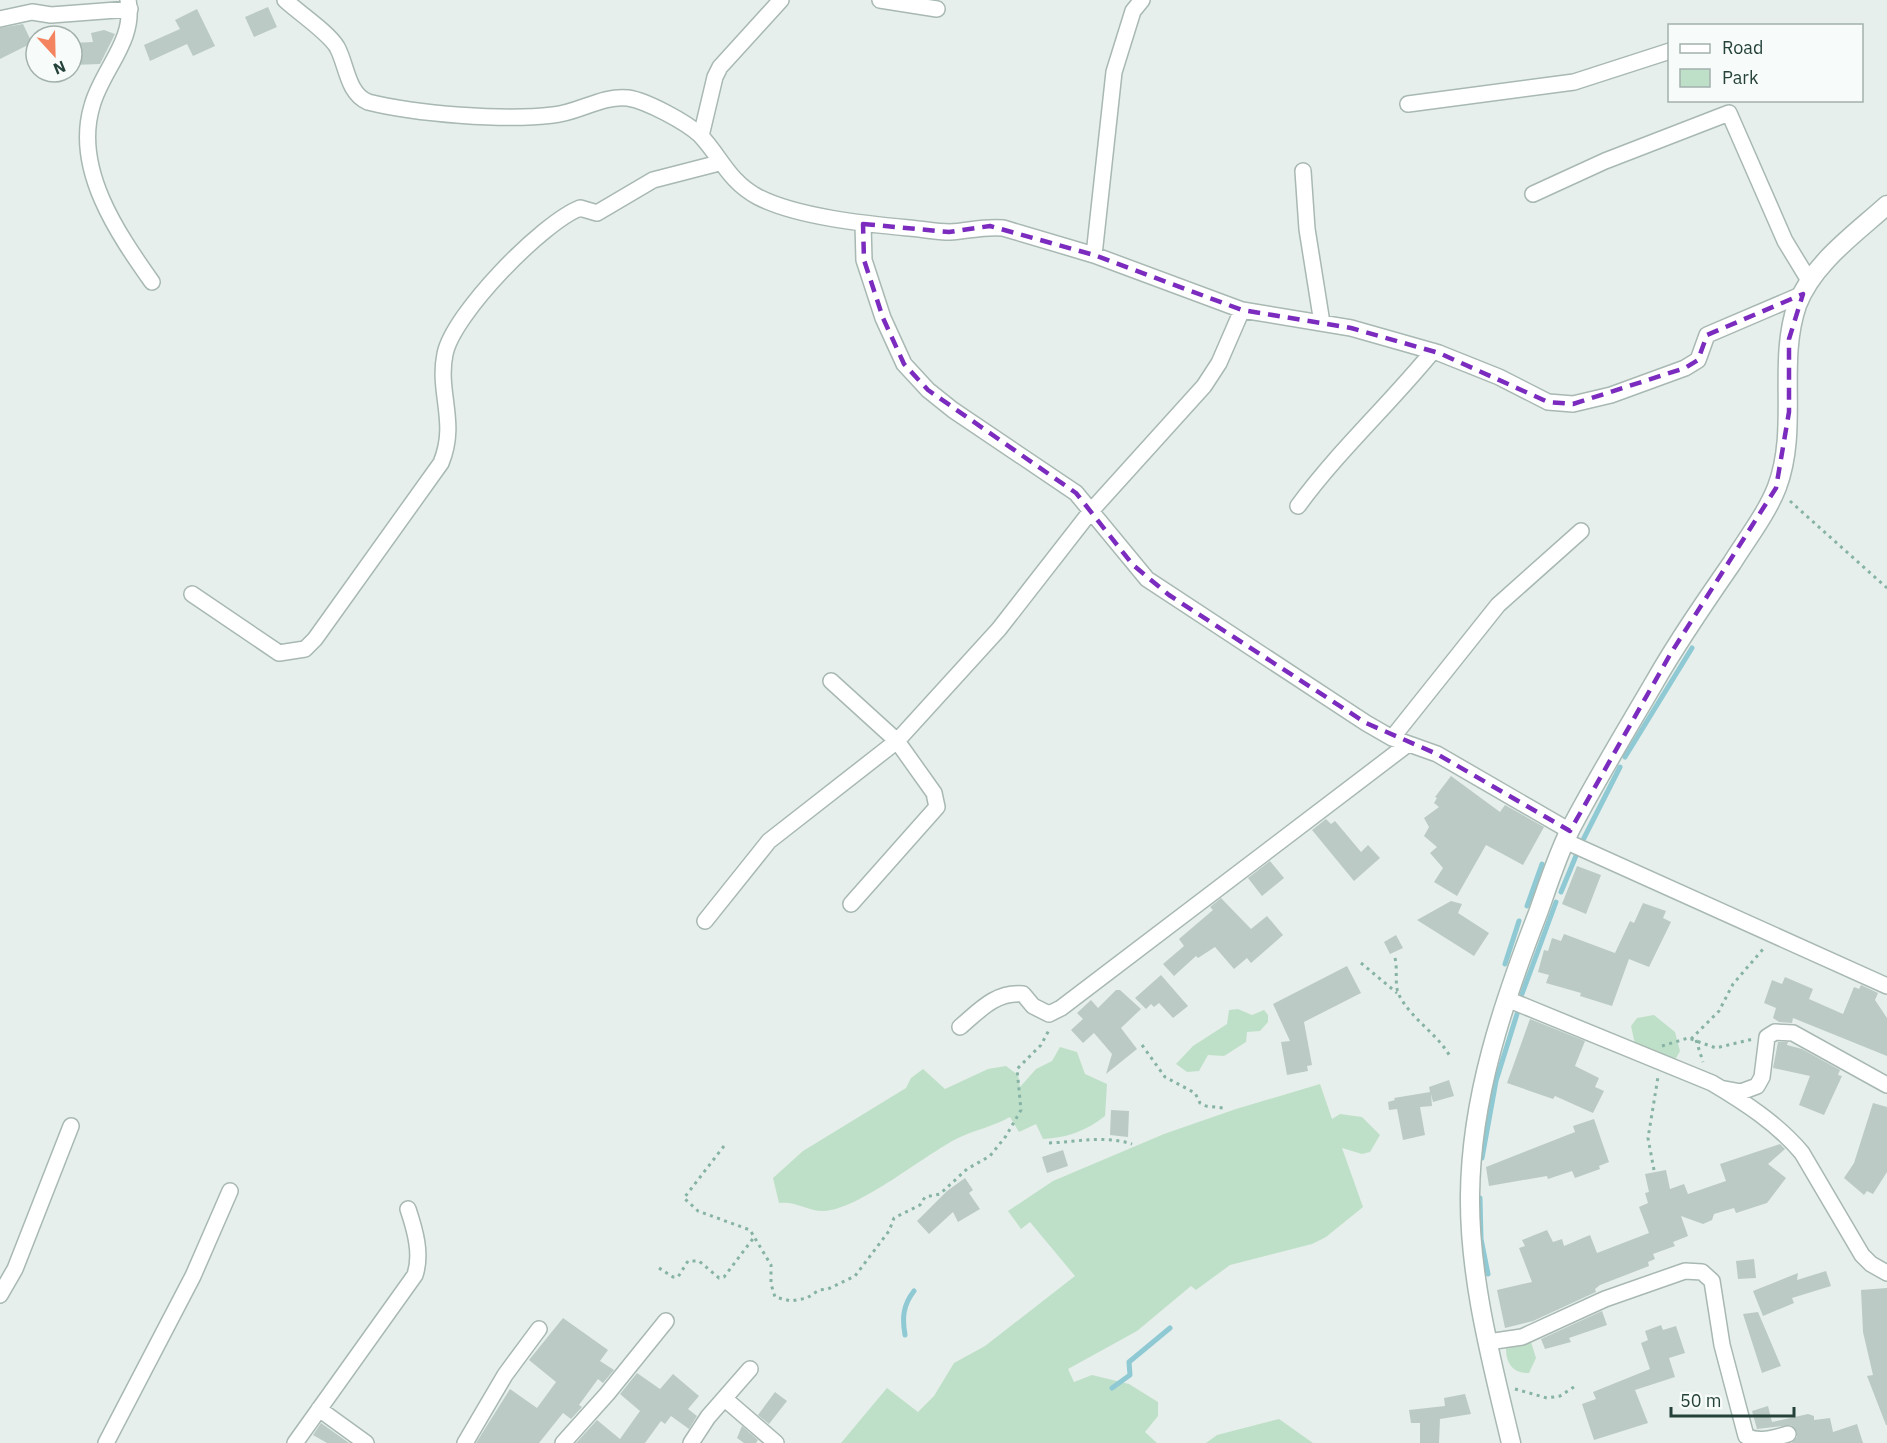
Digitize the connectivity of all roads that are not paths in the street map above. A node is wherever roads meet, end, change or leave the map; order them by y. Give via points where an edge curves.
1 (285, 0) edge
2 (781, 0) edge
3 (880, 0) edge
4 (1142, 0) edge
5 (129, 5) edge
6 (937, 9) dead end
7 (0, 19) edge
8 (1668, 52) edge
9 (1408, 104) dead end
10 (1725, 106) edge
11 (701, 136) junction
12 (719, 163) junction
13 (1304, 171) dead end
14 (1533, 194) dead end
15 (1887, 205) edge
16 (863, 224) junction
17 (1094, 255) junction
18 (152, 282) dead end
19 (1806, 288) junction
20 (1242, 310) junction
21 (1322, 323) junction
22 (1432, 351) junction
23 (1298, 506) dead end
24 (1091, 511) junction
25 (1581, 531) dead end
26 (192, 594) dead end
27 (831, 681) dead end
28 (1392, 738) junction
29 (897, 741) junction
30 (1408, 744) junction
31 (1568, 836) junction
32 (851, 904) dead end
33 (705, 921) dead end
34 (1887, 986) edge
35 (1507, 999) junction
36 (960, 1027) dead end
37 (1887, 1084) edge
38 (1722, 1089) junction
39 (71, 1126) dead end
40 (230, 1191) dead end
41 (408, 1209) dead end
42 (1887, 1273) edge
43 (0, 1295) edge
44 (666, 1321) dead end
45 (539, 1329) dead end
46 (1488, 1342) junction
47 (750, 1369) dead end
48 (725, 1399) junction
49 (319, 1409) junction
50 (1788, 1434) dead end
51 (106, 1443) edge
52 (296, 1443) edge
53 (366, 1443) edge
54 (465, 1443) edge
55 (562, 1443) edge
56 (691, 1443) edge
57 (776, 1443) edge
58 (1511, 1443) edge

1 - 11 street via 336,47 354,90 368,102 437,112 554,116 613,98 628,99 688,125
2 - 11 street via 720,67
3 - 6 street
4 - 17 street via 1133,10 1114,72
5 - 7 street via 51,15 32,12
5 - 18 street via 123,44 92,106 88,141 99,193 121,236
8 - 9 street via 1574,82
10 - 14 street
10 - 19 street
11 - 12 street
12 - 16 street via 758,197 783,207
12 - 26 street via 653,180 605,211 580,208 570,213 484,289 451,337 445,355 450,429 441,463 305,649 279,653
13 - 21 street via 1307,229
15 - 19 street via 1824,262
16 - 17 street via 949,232 990,226
16 - 24 street via 864,260 873,292 904,364 953,410 1052,475 1076,493
17 - 20 street
19 - 22 street via 1707,335 1698,360 1685,368 1611,395 1573,404 1548,402 1499,377
19 - 31 street via 1789,339 1789,412 1776,488 1747,540 1671,653
20 - 21 street
20 - 24 street via 1219,363 1204,386
21 - 22 street
22 - 23 street via 1397,396 1326,468
24 - 28 street via 1147,579
24 - 29 street via 999,629
25 - 28 street via 1498,605
27 - 29 street
28 - 30 street
29 - 32 street via 934,794 937,807
29 - 33 street via 769,841
30 - 31 street via 1437,754
30 - 36 street via 1049,1014 1033,1006 1023,994 1008,993
31 - 34 street
31 - 35 street
35 - 38 street
35 - 46 street via 1479,1096 1471,1166 1475,1266
37 - 38 street via 1793,1033 1776,1032 1767,1037 1762,1077 1757,1086 1741,1092
38 - 42 street via 1790,1139 1862,1256
39 - 43 street via 15,1269
40 - 51 street via 193,1276
41 - 49 street via 415,1229 415,1275
44 - 55 street
45 - 54 street
46 - 50 street via 1522,1336 1605,1299 1685,1271 1702,1272 1712,1281 1722,1345 1746,1436 1761,1442
46 - 58 street
47 - 48 street
48 - 56 street
48 - 57 street
49 - 52 street
49 - 53 street

